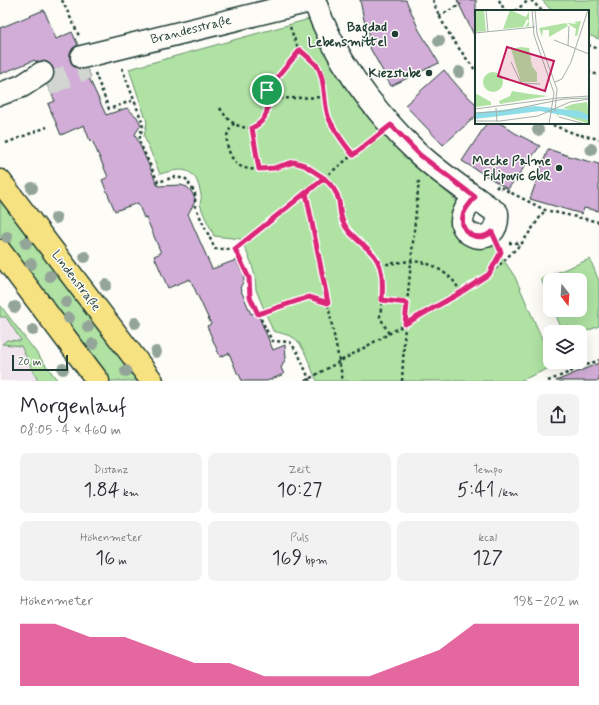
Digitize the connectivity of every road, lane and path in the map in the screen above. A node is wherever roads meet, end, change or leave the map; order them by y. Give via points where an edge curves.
1 (62, 0) edge
2 (314, 0) edge
3 (433, 0) edge
4 (499, 0) edge
5 (530, 0) edge
6 (461, 4) dead end
7 (283, 7) junction
8 (504, 10) edge
9 (515, 10) edge
10 (541, 10) edge
11 (439, 16) junction
12 (589, 45) edge
13 (115, 49) junction
14 (599, 49) edge
15 (300, 50) junction
16 (87, 61) junction
17 (475, 70) edge
18 (589, 72) edge
19 (599, 75) edge
20 (45, 79) tunnel mouth
21 (0, 94) edge
22 (324, 97) junction
23 (268, 99) junction
24 (134, 100) junction
25 (220, 108) dead end
26 (234, 123) junction
27 (551, 124) edge
28 (391, 125) junction
29 (47, 127) dead end
30 (252, 128) junction
31 (599, 139) edge
32 (6, 143) dead end
33 (353, 155) junction
34 (420, 155) junction
35 (259, 169) junction
36 (324, 178) junction
37 (0, 181) edge
38 (306, 193) junction
39 (480, 201) junction
40 (545, 210) junction
41 (599, 222) edge
42 (492, 232) junction
43 (235, 249) junction
44 (0, 250) edge
45 (412, 261) junction
46 (380, 265) junction
47 (489, 274) junction
48 (460, 293) junction
49 (382, 300) junction
50 (328, 303) junction
51 (407, 303) junction
52 (258, 314) junction
53 (405, 324) junction
54 (389, 334) junction
55 (599, 360) edge
56 (339, 362) junction
57 (309, 380) edge
58 (98, 381) edge
59 (152, 381) edge
60 (305, 381) edge
61 (343, 381) edge
62 (402, 381) edge
63 (548, 381) edge

1 - 16 path
2 - 7 street, Brandesstraße
2 - 28 street via 332,44 351,76
3 - 11 path
4 - 8 path
5 - 9 path
5 - 10 path
6 - 11 path
7 - 13 street, Brandesstraße
7 - 15 path
11 - 17 path via 454,44
12 - 14 path
13 - 16 street, Brandesstraße
13 - 24 path
15 - 22 path via 318,66 324,84
15 - 23 path via 267,90
16 - 24 path via 109,109
18 - 19 path
20 - 21 street
22 - 23 path
22 - 33 path via 329,118
23 - 30 path via 268,112 262,121
24 - 43 path via 143,124 139,141 158,182 175,177 186,179 195,193 195,206 215,249
25 - 26 path
26 - 30 path
26 - 35 path via 226,138 229,151 241,167
27 - 31 path via 576,134
28 - 33 path
28 - 34 street
29 - 32 path
30 - 35 path
33 - 36 path
34 - 39 street
34 - 45 path
35 - 36 path via 294,162 304,165
36 - 38 path
36 - 46 path via 334,188 344,223
37 - 59 main road, Lindenstraße
38 - 43 path
38 - 50 path
39 - 40 path via 498,186
39 - 42 street via 497,213 498,220
39 - 42 street via 464,213 462,223 470,235 475,237 485,237
40 - 41 path
40 - 47 path via 522,243
42 - 47 path via 501,252
43 - 52 path via 249,278 250,297
44 - 58 main road
45 - 46 path
45 - 48 path via 437,267 450,276
45 - 51 path
46 - 49 path via 383,280
47 - 48 path
48 - 53 path
49 - 51 path
49 - 54 path via 380,317
50 - 52 path via 309,297
50 - 56 path
51 - 53 path
52 - 57 path via 272,342 290,342 298,352
53 - 54 path
53 - 62 path
54 - 56 path
55 - 63 path
56 - 57 path
56 - 61 path
57 - 60 path

